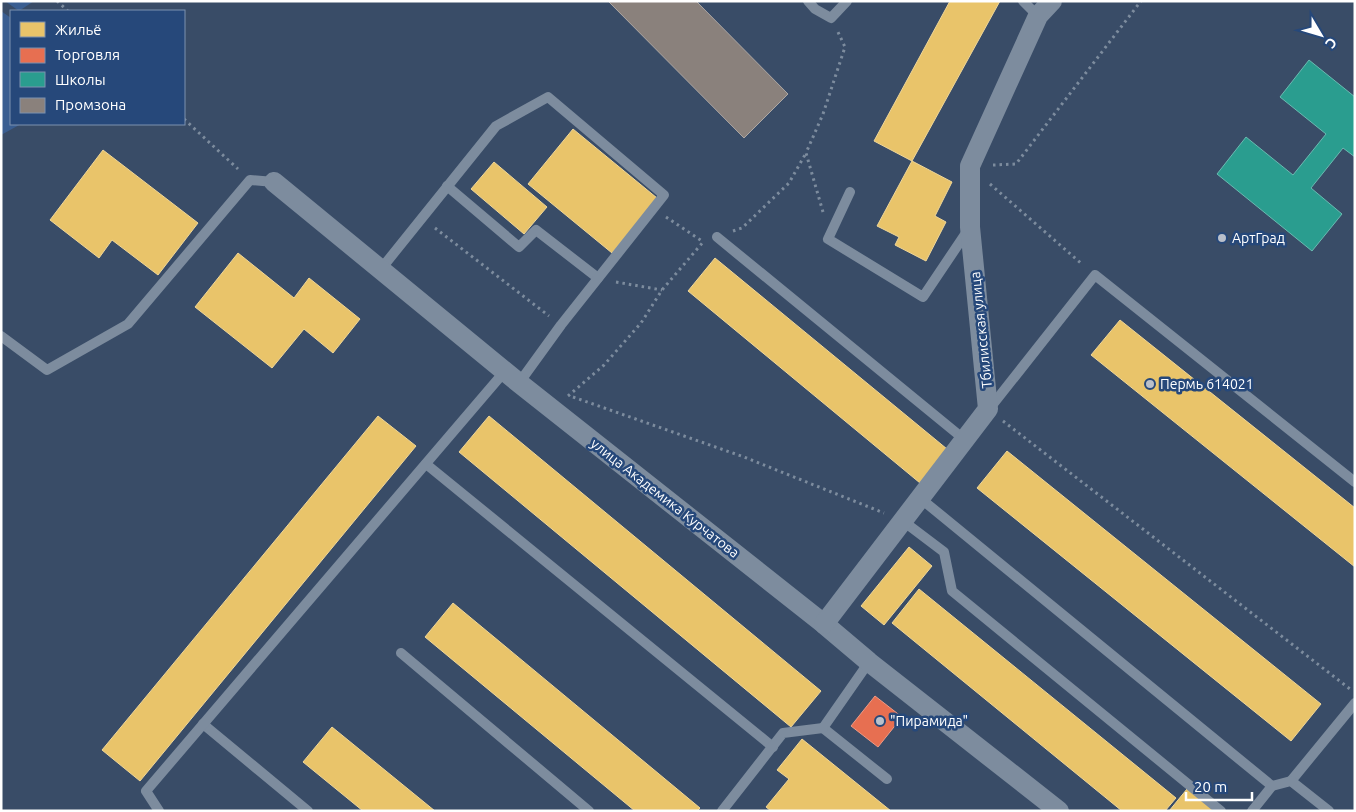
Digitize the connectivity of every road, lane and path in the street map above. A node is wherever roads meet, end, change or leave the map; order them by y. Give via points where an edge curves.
1 (57, 1) edge
2 (808, 1) edge
3 (847, 1) edge
4 (1022, 1) edge
5 (1052, 1) edge
6 (1141, 1) edge
7 (67, 10) edge
8 (1038, 16) junction
9 (831, 18) junction
10 (185, 120) edge
11 (806, 153) junction
12 (970, 166) junction
13 (250, 180) junction
14 (274, 182) joint
15 (447, 186) junction
16 (850, 192) dead end
17 (653, 209) junction
18 (422, 218) junction
19 (970, 227) junction
20 (717, 237) junction
21 (828, 239) junction
22 (702, 242) junction
23 (381, 269) junction
24 (1095, 275) junction
25 (598, 278) junction
26 (662, 290) junction
27 (561, 325) junction
28 (1, 336) edge
29 (512, 377) junction
30 (560, 394) dead end
31 (569, 396) junction
32 (988, 409) junction
33 (965, 440) junction
34 (426, 464) junction
35 (1355, 482) edge
36 (920, 498) junction
37 (903, 521) junction
38 (824, 624) junction
39 (401, 653) dead end
40 (870, 662) junction
41 (1355, 692) edge
42 (1355, 703) edge
43 (203, 724) junction
44 (823, 728) junction
45 (773, 747) junction
46 (887, 779) dead end
47 (1291, 781) junction
48 (1272, 786) junction
49 (159, 811) edge
50 (308, 811) edge
51 (589, 811) edge
52 (722, 811) edge
53 (1059, 811) edge
54 (1222, 811) edge
55 (1252, 811) edge
56 (1329, 811) edge

1 - 7 path
2 - 9 lane
3 - 9 lane
4 - 8 lane
5 - 8 street, Тбилисская улица
6 - 12 path via 1016,164
8 - 12 street, Тбилисская улица
9 - 11 path via 845,48
10 - 13 path
11 - 20 path via 788,183 742,228
11 - 21 path via 821,201
12 - 19 street, Тбилисская улица
12 - 24 path
13 - 14 lane
13 - 28 lane via 128,324 47,370
14 - 23 street, улица Академика Курчатова
15 - 17 lane via 496,126 548,96 664,195
15 - 18 lane
15 - 25 lane via 519,247 536,230
16 - 21 lane
17 - 22 path
17 - 25 lane
18 - 23 lane
18 - 27 path
19 - 21 lane via 922,297
19 - 32 street, Тбилисская улица
20 - 22 path
20 - 33 lane
22 - 26 path
23 - 29 street, улица Академика Курчатова
24 - 32 lane
24 - 35 lane
25 - 26 path
25 - 27 lane
26 - 31 path via 641,323 604,365
27 - 29 lane
29 - 34 lane
29 - 38 street, улица Академика Курчатова
30 - 31 path
31 - 37 path via 744,457
32 - 33 street
32 - 41 path
33 - 36 street
34 - 43 lane
34 - 45 lane
36 - 37 street
36 - 48 lane
37 - 38 street
37 - 54 lane via 944,552 952,591
38 - 40 street, улица Академика Курчатова
39 - 51 lane
40 - 44 lane
40 - 53 street, улица Академика Курчатова
42 - 47 lane
43 - 49 lane via 146,791
43 - 50 lane
44 - 45 lane via 783,733
44 - 46 lane
45 - 52 lane
47 - 48 lane
47 - 56 lane
48 - 55 lane

